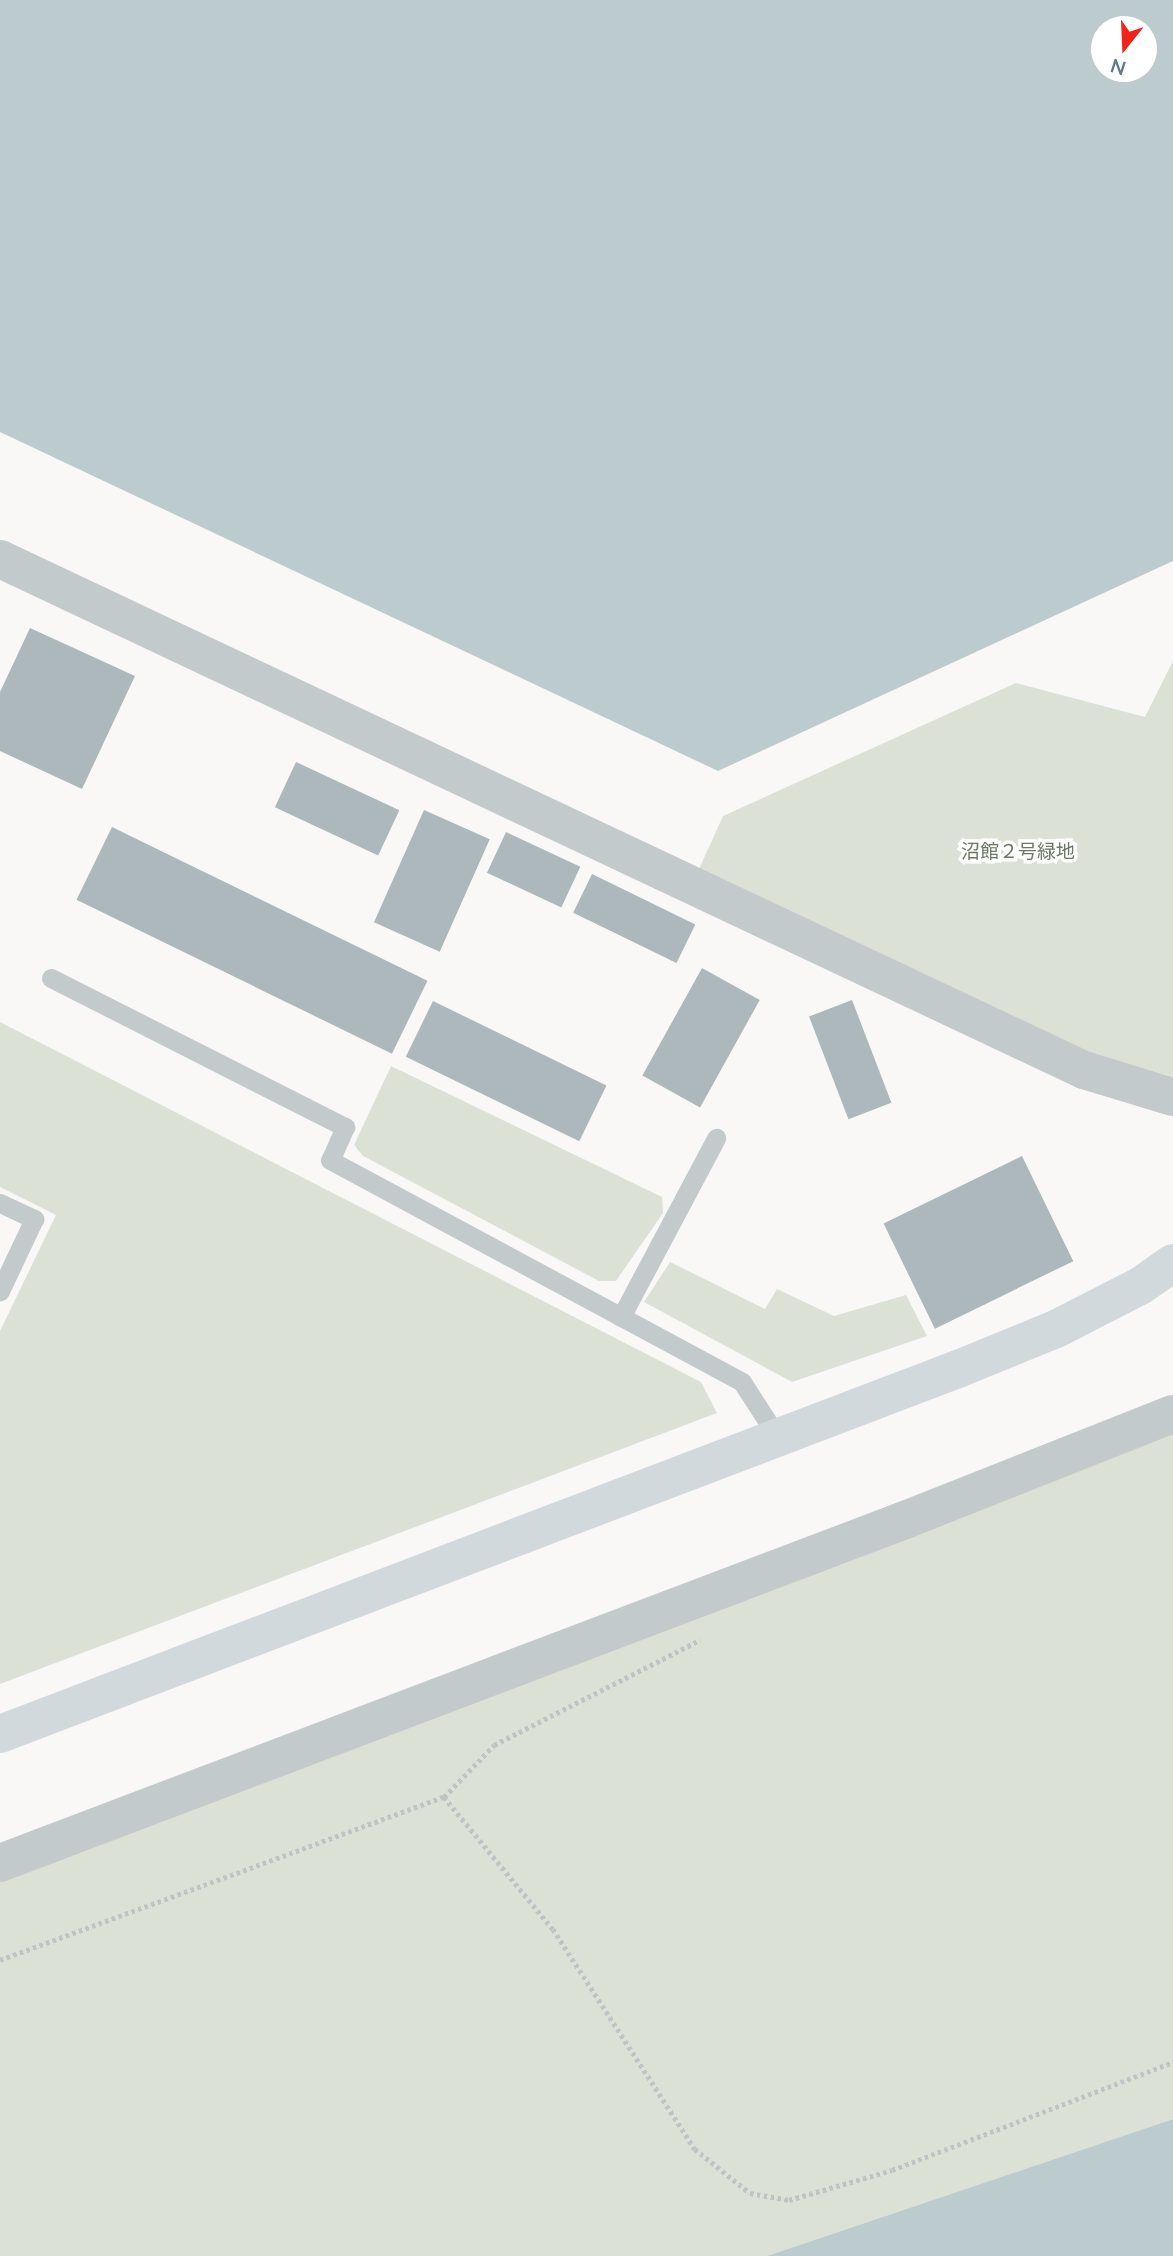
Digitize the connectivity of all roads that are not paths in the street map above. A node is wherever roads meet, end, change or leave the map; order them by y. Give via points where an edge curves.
1 (0, 559) edge
2 (51, 978) dead end
3 (1173, 1097) edge
4 (716, 1139) dead end
5 (0, 1203) edge
6 (1173, 1263) edge
7 (0, 1291) edge
8 (621, 1317) junction
9 (1173, 1414) edge
10 (776, 1436) junction
11 (0, 1734) edge
12 (0, 1863) edge

1 - 3 street via 1084,1070
2 - 8 lane via 345,1126 330,1160
4 - 8 lane
5 - 7 lane via 34,1219
6 - 10 street via 1140,1286 1056,1329
8 - 10 lane via 742,1382
9 - 12 street
10 - 11 street

